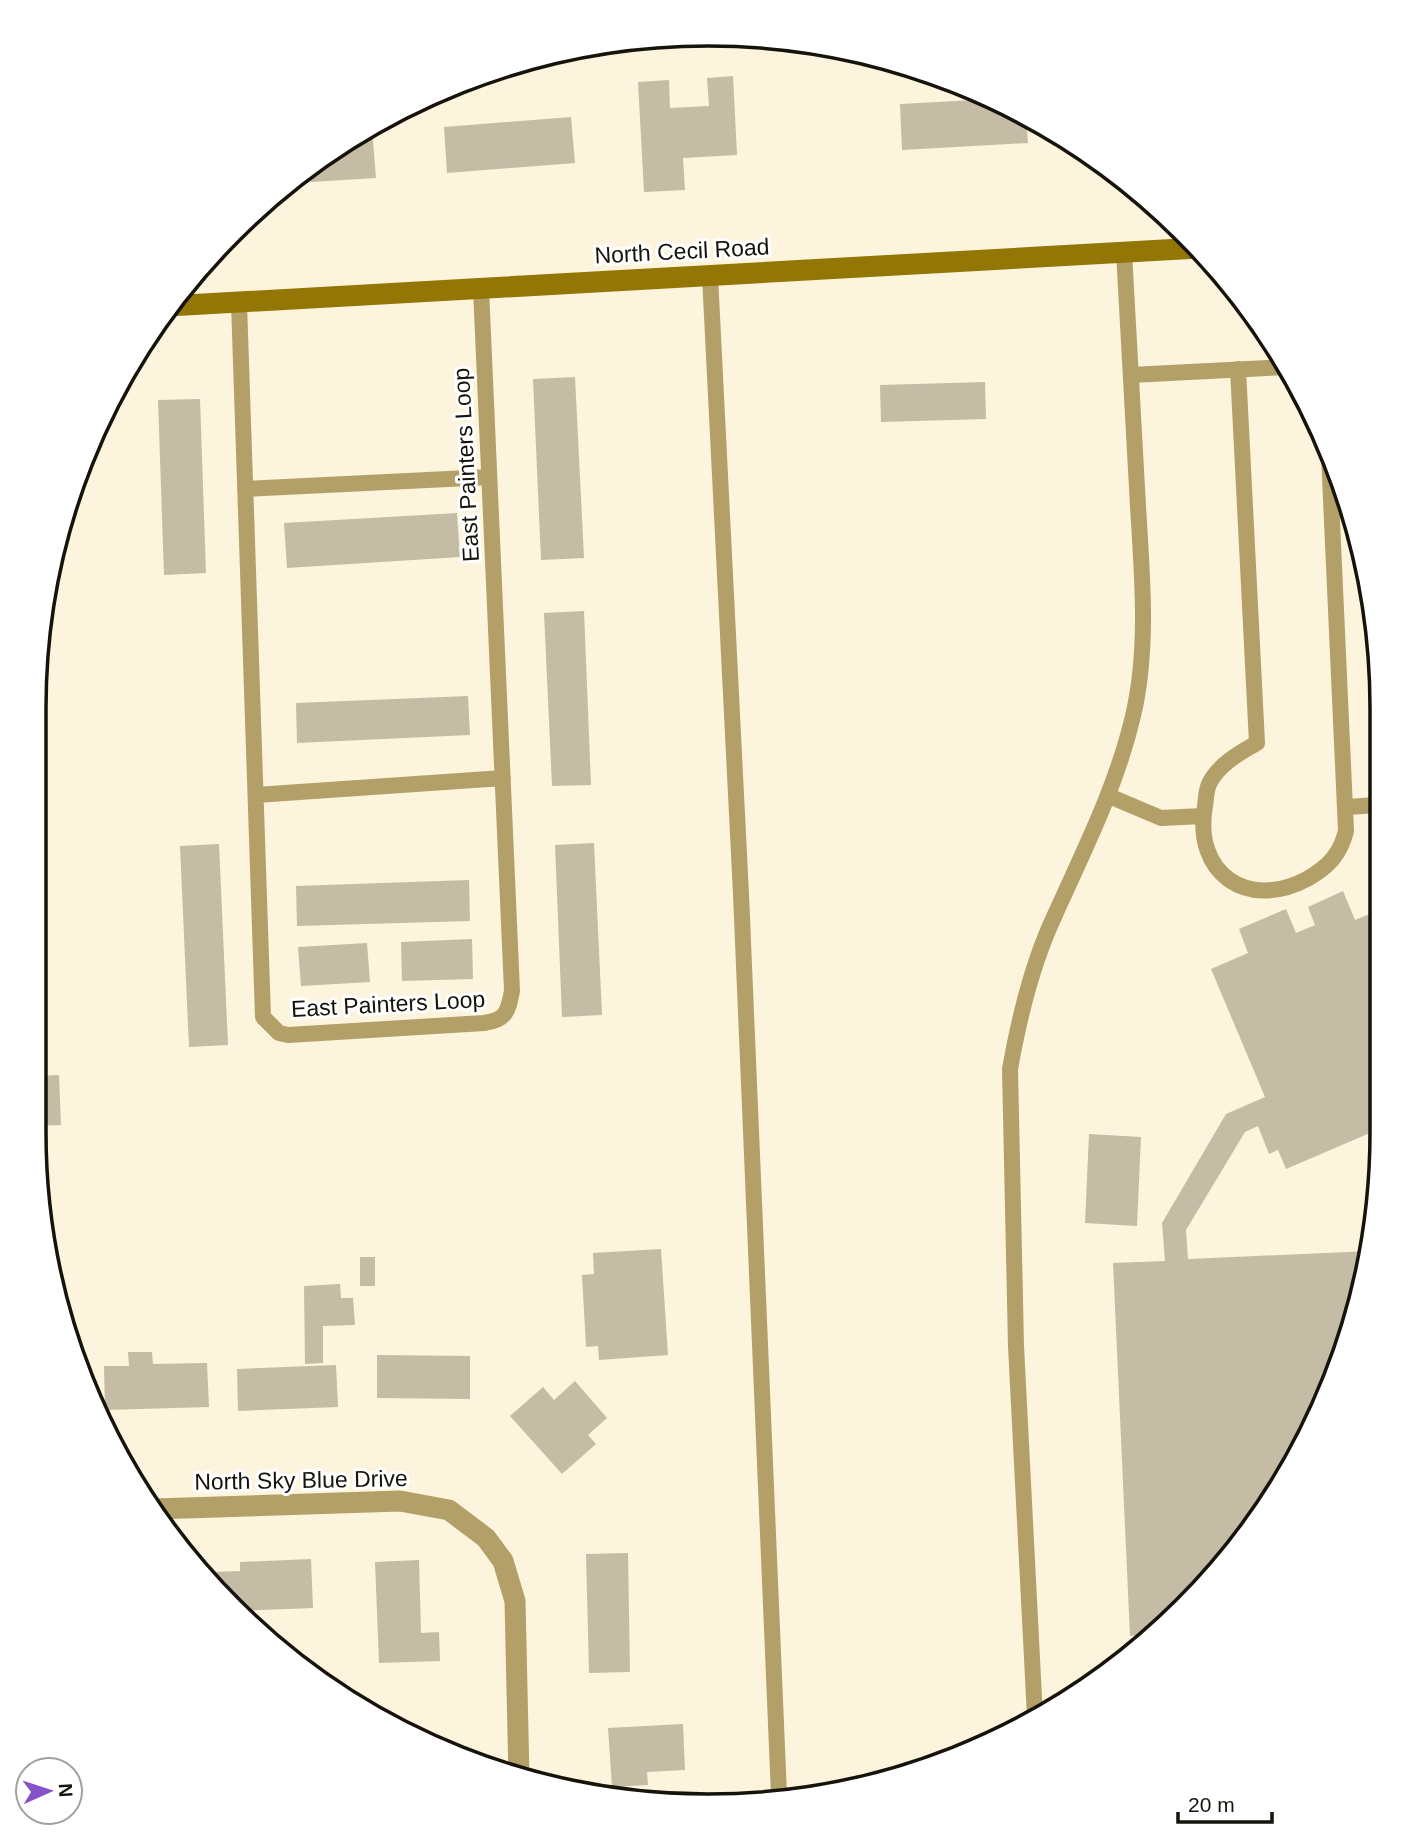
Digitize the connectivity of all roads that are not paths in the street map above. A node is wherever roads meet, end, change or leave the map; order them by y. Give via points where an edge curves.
1 (1184, 249) edge
2 (1124, 252) junction
3 (710, 276) junction
4 (481, 289) junction
5 (239, 303) junction
6 (182, 305) edge
7 (1276, 367) edge
8 (1238, 369) junction
9 (1131, 375) junction
10 (489, 477) junction
11 (1330, 482) edge
12 (245, 489) junction
13 (503, 778) junction
14 (256, 795) junction
15 (1109, 796) junction
16 (1370, 805) edge
17 (1347, 807) junction
18 (1203, 816) junction
19 (163, 1509) edge
20 (1035, 1708) edge
21 (519, 1766) edge
22 (779, 1790) edge

1 - 2 street, North Cecil Road
2 - 3 street, North Cecil Road
2 - 9 lane
3 - 4 street, North Cecil Road
3 - 22 lane
4 - 5 street, North Cecil Road
4 - 10 lane, East Painters Loop
5 - 6 street, North Cecil Road
5 - 12 lane, East Painters Loop
7 - 8 lane
8 - 9 lane
8 - 18 lane via 1257,743 1222,766 1209,785
9 - 15 lane via 1143,634 1133,713
10 - 12 lane
10 - 13 lane, East Painters Loop
11 - 17 lane
12 - 14 lane, East Painters Loop
13 - 14 lane
13 - 14 lane, East Painters Loop via 512,991 508,1013 499,1021 484,1023 288,1035 262,1017
15 - 18 lane via 1161,818
15 - 20 lane via 1053,919 1017,1030 1010,1069 1016,1346
16 - 17 lane
17 - 18 lane via 1342,847 1333,861 1294,886 1268,891 1246,889 1223,878 1210,860
19 - 21 street, North Sky Blue Drive via 400,1501 449,1510 486,1538 503,1561 515,1601

